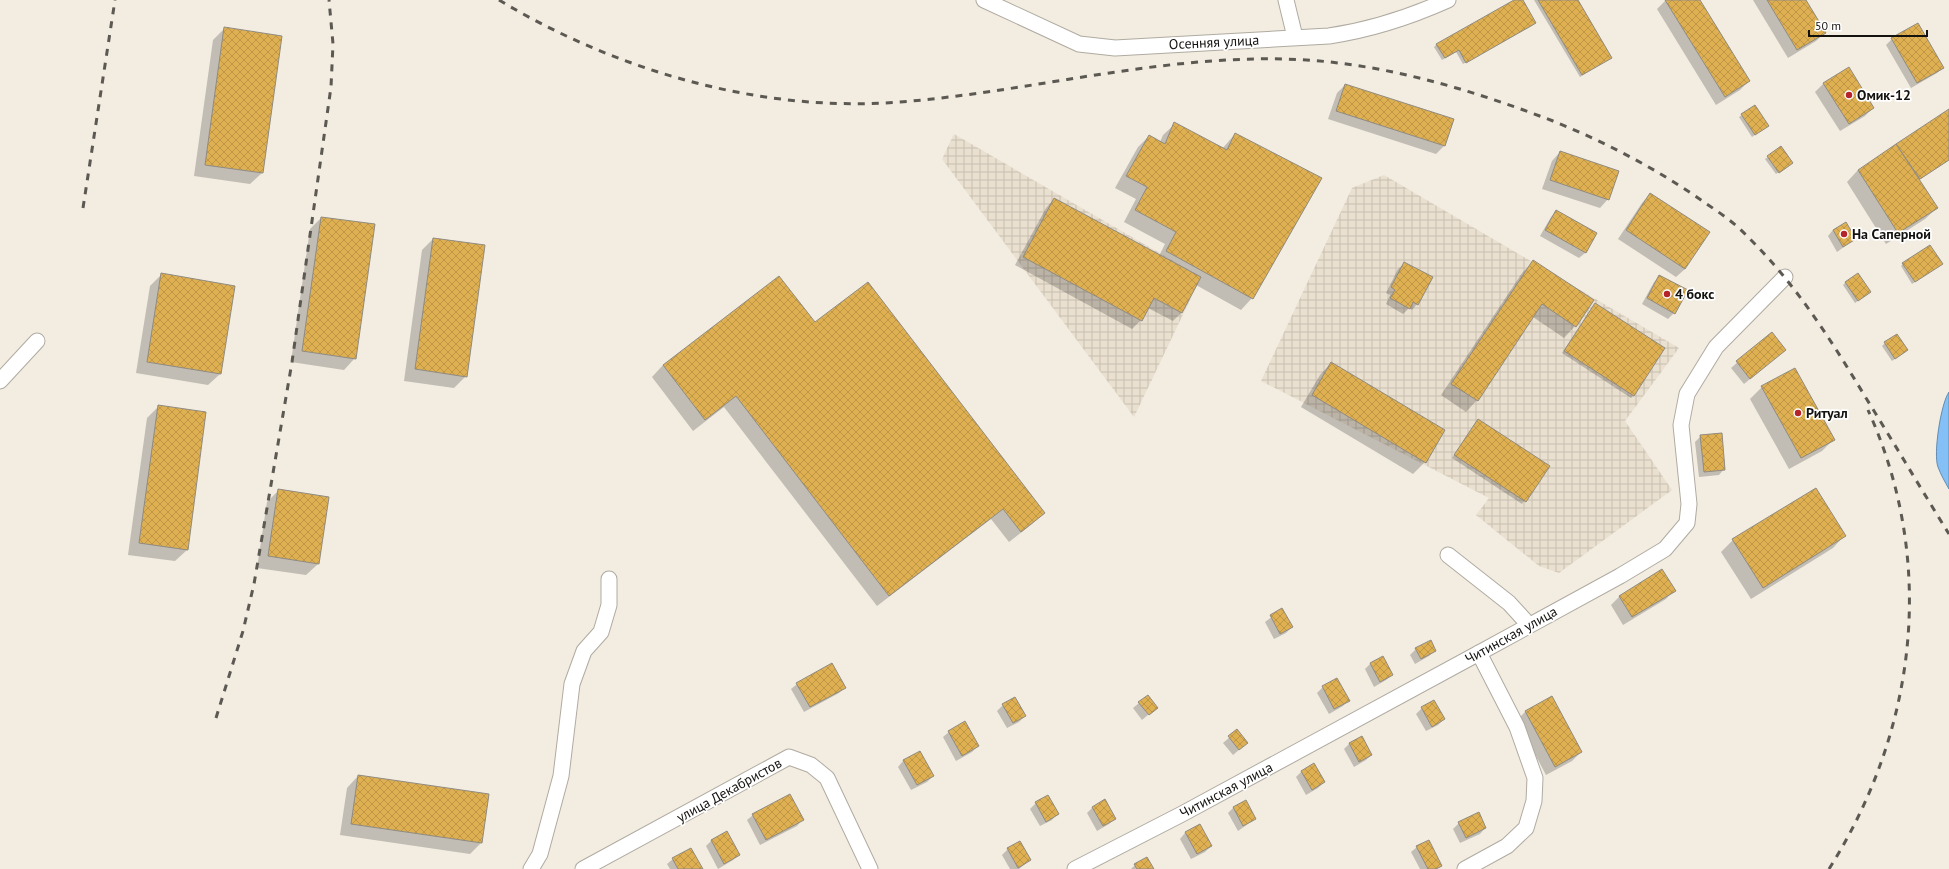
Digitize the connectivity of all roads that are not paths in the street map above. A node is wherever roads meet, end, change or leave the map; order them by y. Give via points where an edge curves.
1 (984, 0) edge
2 (1286, 0) edge
3 (1448, 0) edge
4 (1295, 37) junction
5 (1785, 277) dead end
6 (37, 341) dead end
7 (0, 381) edge
8 (1448, 556) dead end
9 (609, 579) dead end
10 (1529, 625) junction
11 (1479, 653) junction
12 (531, 869) edge
13 (583, 869) edge
14 (870, 869) edge
15 (1075, 869) edge
16 (1466, 869) edge

1 - 4 street, Осенняя улица via 1079,44 1115,48
2 - 4 street
3 - 4 street, Осенняя улица via 1359,32
5 - 10 street, Читинская улица via 1716,347 1687,394 1681,425 1689,504 1687,523 1665,549
6 - 7 street
8 - 10 street via 1509,603
9 - 12 street via 608,605 601,632 584,651 572,684 561,776 540,854
10 - 11 street, Читинская улица
11 - 15 street, Читинская улица
11 - 16 street via 1517,727 1535,778 1534,801 1526,828 1507,846
13 - 14 street, улица Декабристов via 789,757 811,765 827,778

